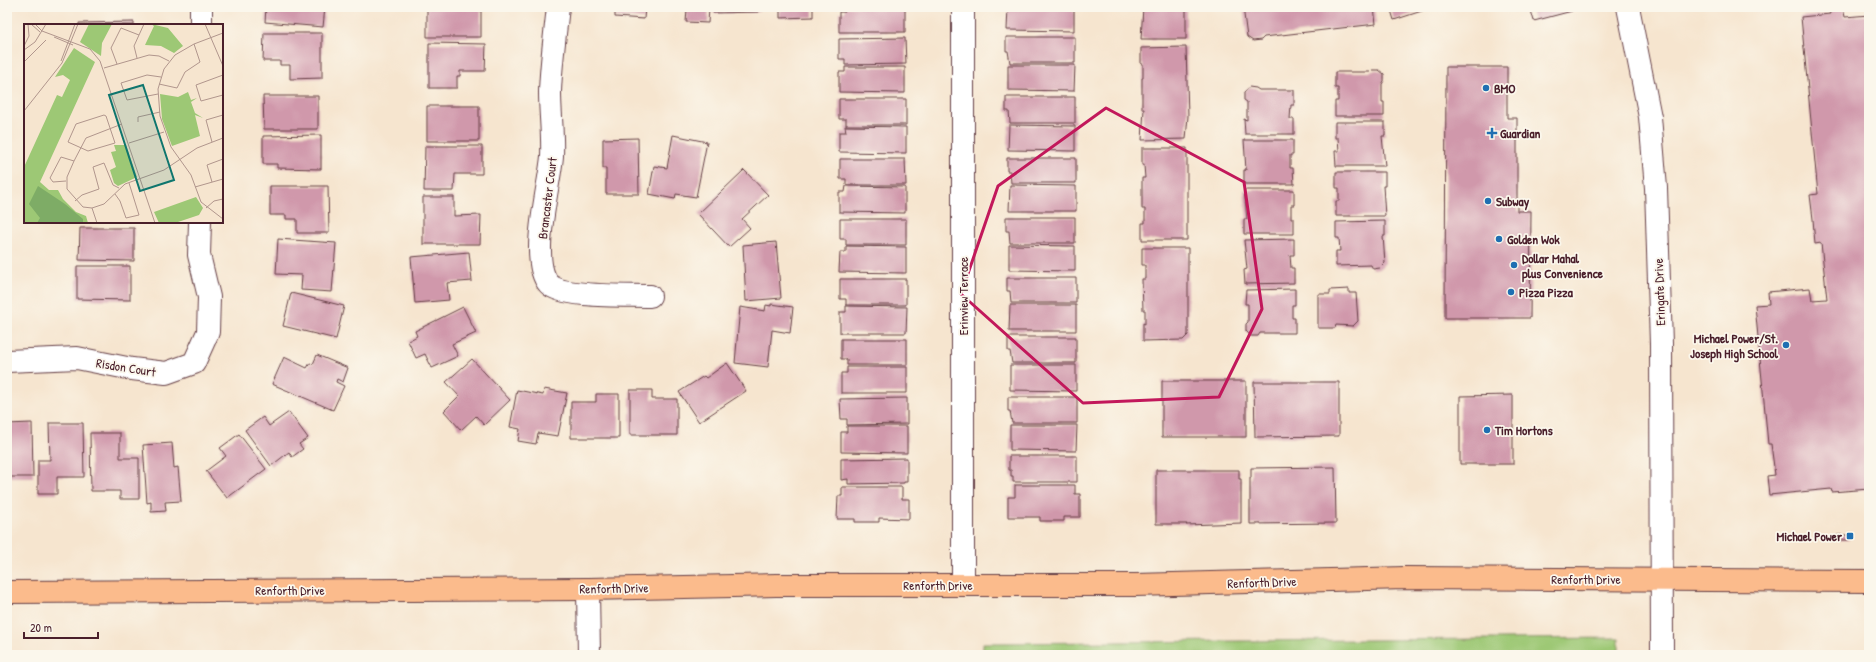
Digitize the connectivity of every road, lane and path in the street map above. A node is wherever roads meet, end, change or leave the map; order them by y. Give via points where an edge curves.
1 (201, 7) edge
2 (558, 7) edge
3 (963, 7) edge
4 (1628, 7) edge
5 (201, 24) edge
6 (200, 223) edge
7 (650, 296) dead end
8 (7, 361) edge
9 (1663, 579) junction
10 (1869, 581) edge
11 (963, 585) junction
12 (588, 589) junction
13 (7, 592) edge
14 (589, 655) edge
15 (1662, 655) edge

1 - 5 street
2 - 7 street, Brancaster Court via 550,92 552,156 543,215 542,272 549,285 564,292
3 - 11 street, Erinview Terrace
4 - 9 street, Eringate Drive via 1650,117 1656,188 1661,344
6 - 8 street, Risdon Court via 199,255 208,297 208,332 194,363 166,373 132,370 77,358
9 - 10 main road, Renforth Drive
9 - 11 main road, Renforth Drive via 1404,578 1135,585
9 - 15 street, Eringate Drive
11 - 12 main road, Renforth Drive
12 - 13 main road, Renforth Drive
12 - 14 street

